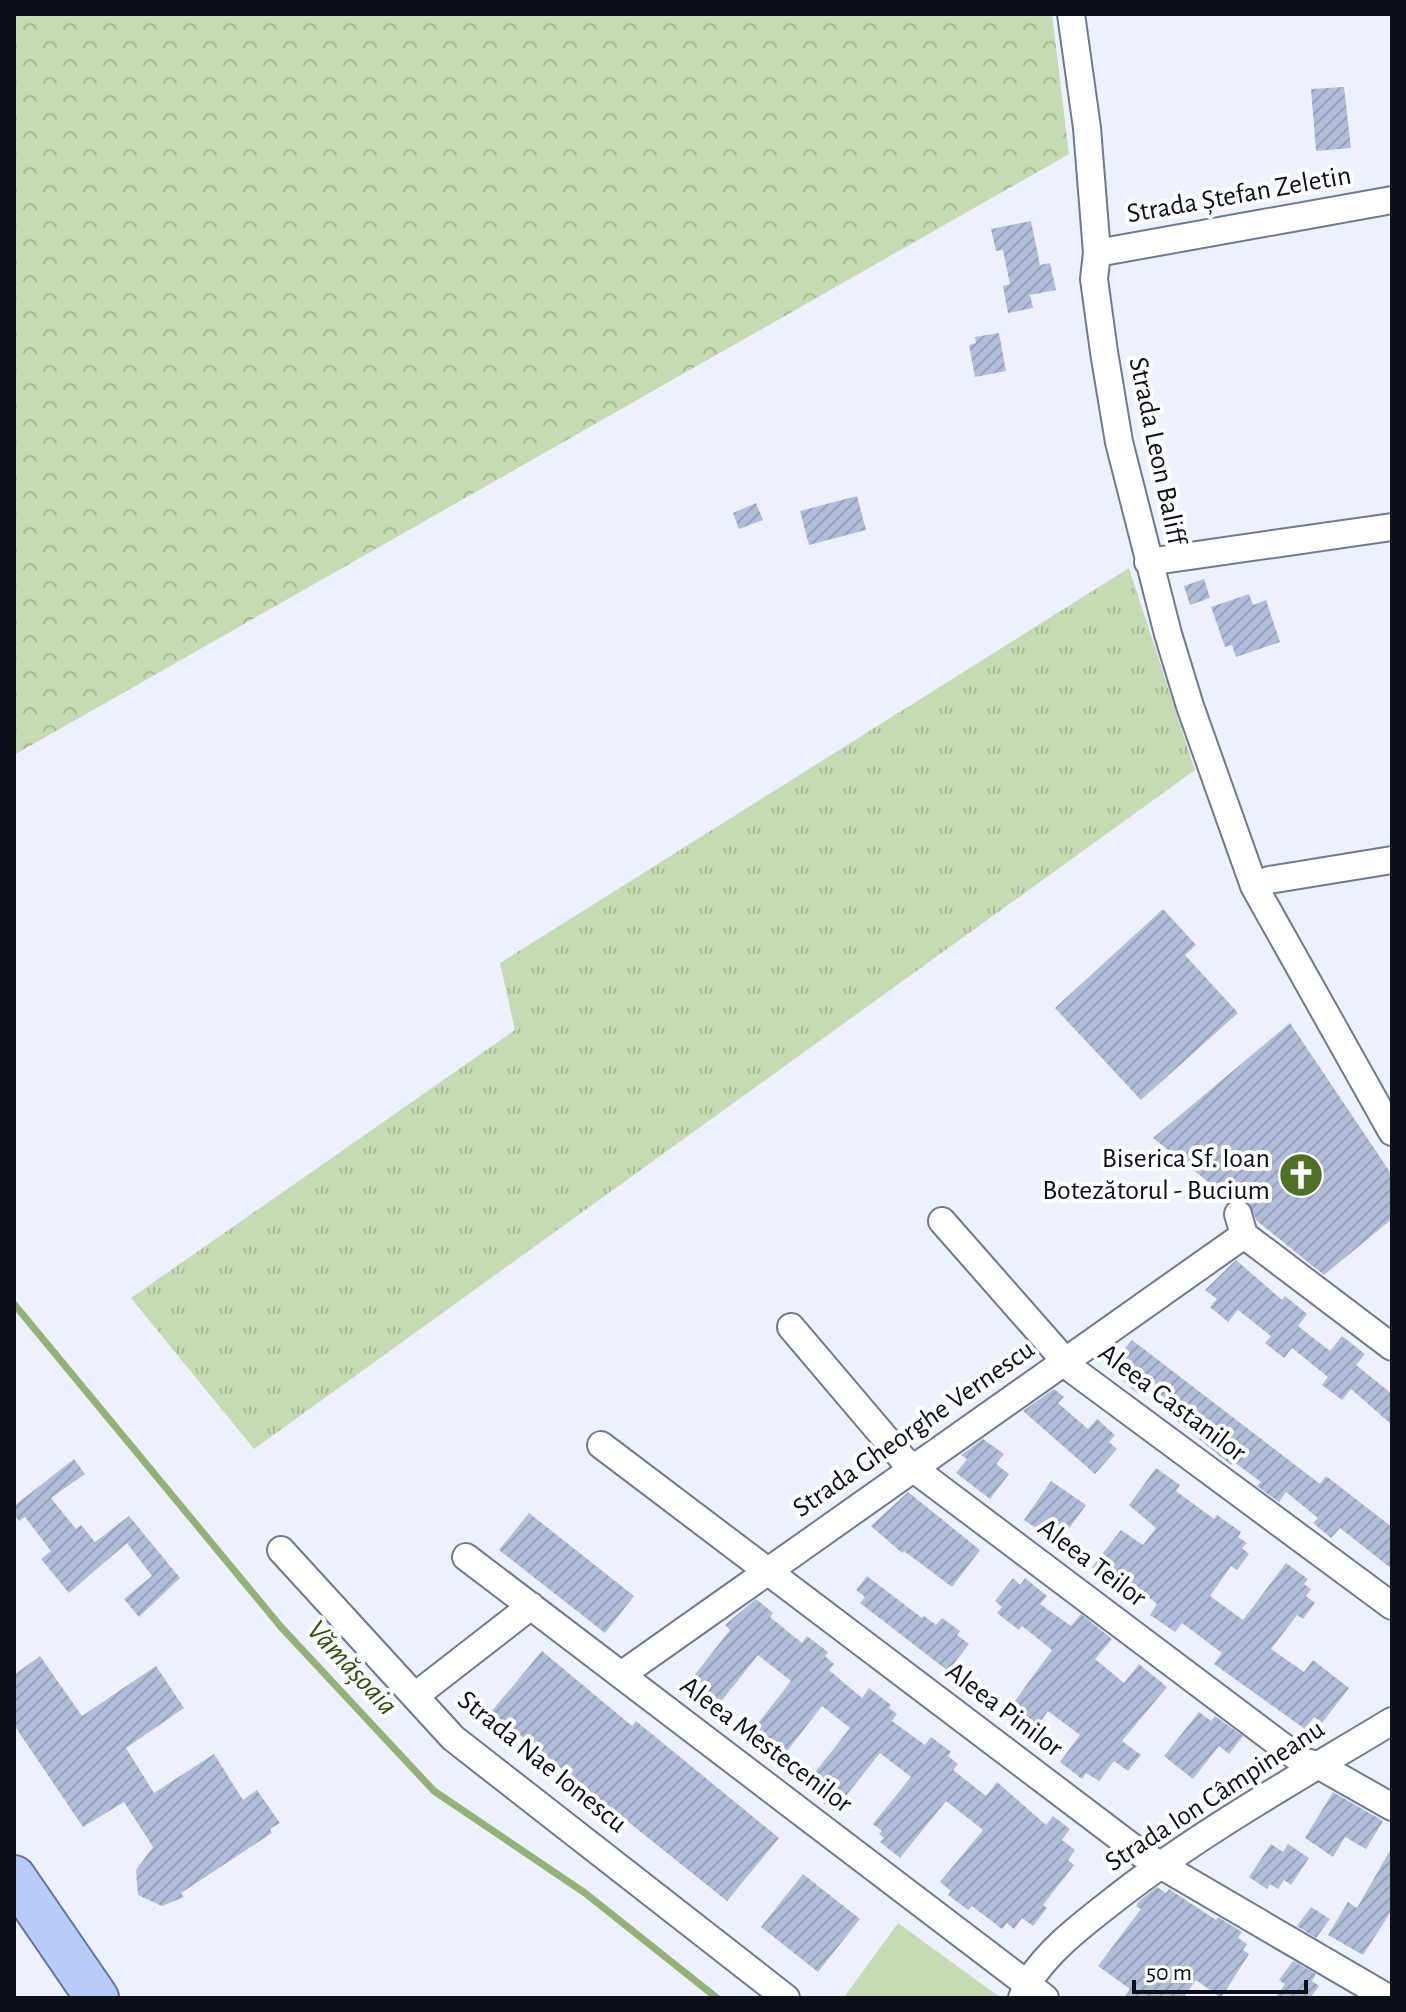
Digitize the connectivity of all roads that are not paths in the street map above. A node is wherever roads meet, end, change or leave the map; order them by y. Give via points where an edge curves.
1 (1071, 14) edge
2 (1392, 200) edge
3 (1097, 253) junction
4 (1392, 527) edge
5 (1148, 562) junction
6 (1392, 860) edge
7 (1254, 886) junction
8 (1392, 1132) edge
9 (942, 1221) dead end
10 (791, 1327) dead end
11 (1392, 1347) edge
12 (1066, 1363) junction
13 (601, 1445) dead end
14 (913, 1468) junction
15 (281, 1550) dead end
16 (466, 1557) dead end
17 (766, 1570) junction
18 (531, 1606) junction
19 (1392, 1606) edge
20 (624, 1677) junction
21 (415, 1696) junction
22 (1392, 1721) edge
23 (1318, 1765) junction
24 (1392, 1807) edge
25 (1158, 1865) junction
26 (14, 1877) edge
27 (14, 1920) edge
28 (1032, 1993) edge
29 (68, 1998) edge
30 (97, 1998) edge
31 (786, 1998) edge
32 (1388, 1998) edge

1 - 3 street, Strada Leon Baliff
2 - 3 street, Strada Ștefan Zeletin
3 - 5 street, Strada Leon Baliff via 1094,279 1104,352
4 - 5 street
5 - 7 street, Strada Leon Baliff via 1190,706
6 - 7 street
7 - 8 street, Strada Leon Baliff
9 - 12 street, Aleea Castanilor
10 - 14 street, Aleea Teilor
11 - 12 street, Strada Gheorghe Vernescu via 1241,1224
12 - 14 street, Strada Gheorghe Vernescu
12 - 19 street, Aleea Castanilor
13 - 17 street, Aleea Pinilor
14 - 17 street, Strada Gheorghe Vernescu
14 - 23 street, Aleea Teilor via 1302,1761
15 - 21 street, Strada Nae Ionescu
16 - 18 street, Aleea Mestecenilor
17 - 20 street, Strada Gheorghe Vernescu
17 - 25 street, Aleea Pinilor
18 - 20 street, Aleea Mestecenilor
18 - 21 street
20 - 28 street, Aleea Mestecenilor
21 - 31 street, Strada Nae Ionescu via 453,1738
22 - 23 street, Strada Ion Câmpineanu
23 - 24 street, Aleea Teilor
23 - 25 street, Strada Ion Câmpineanu
25 - 28 street, Strada Ion Câmpineanu via 1043,1959
25 - 32 street, Aleea Pinilor
26 - 30 main road
27 - 29 main road

